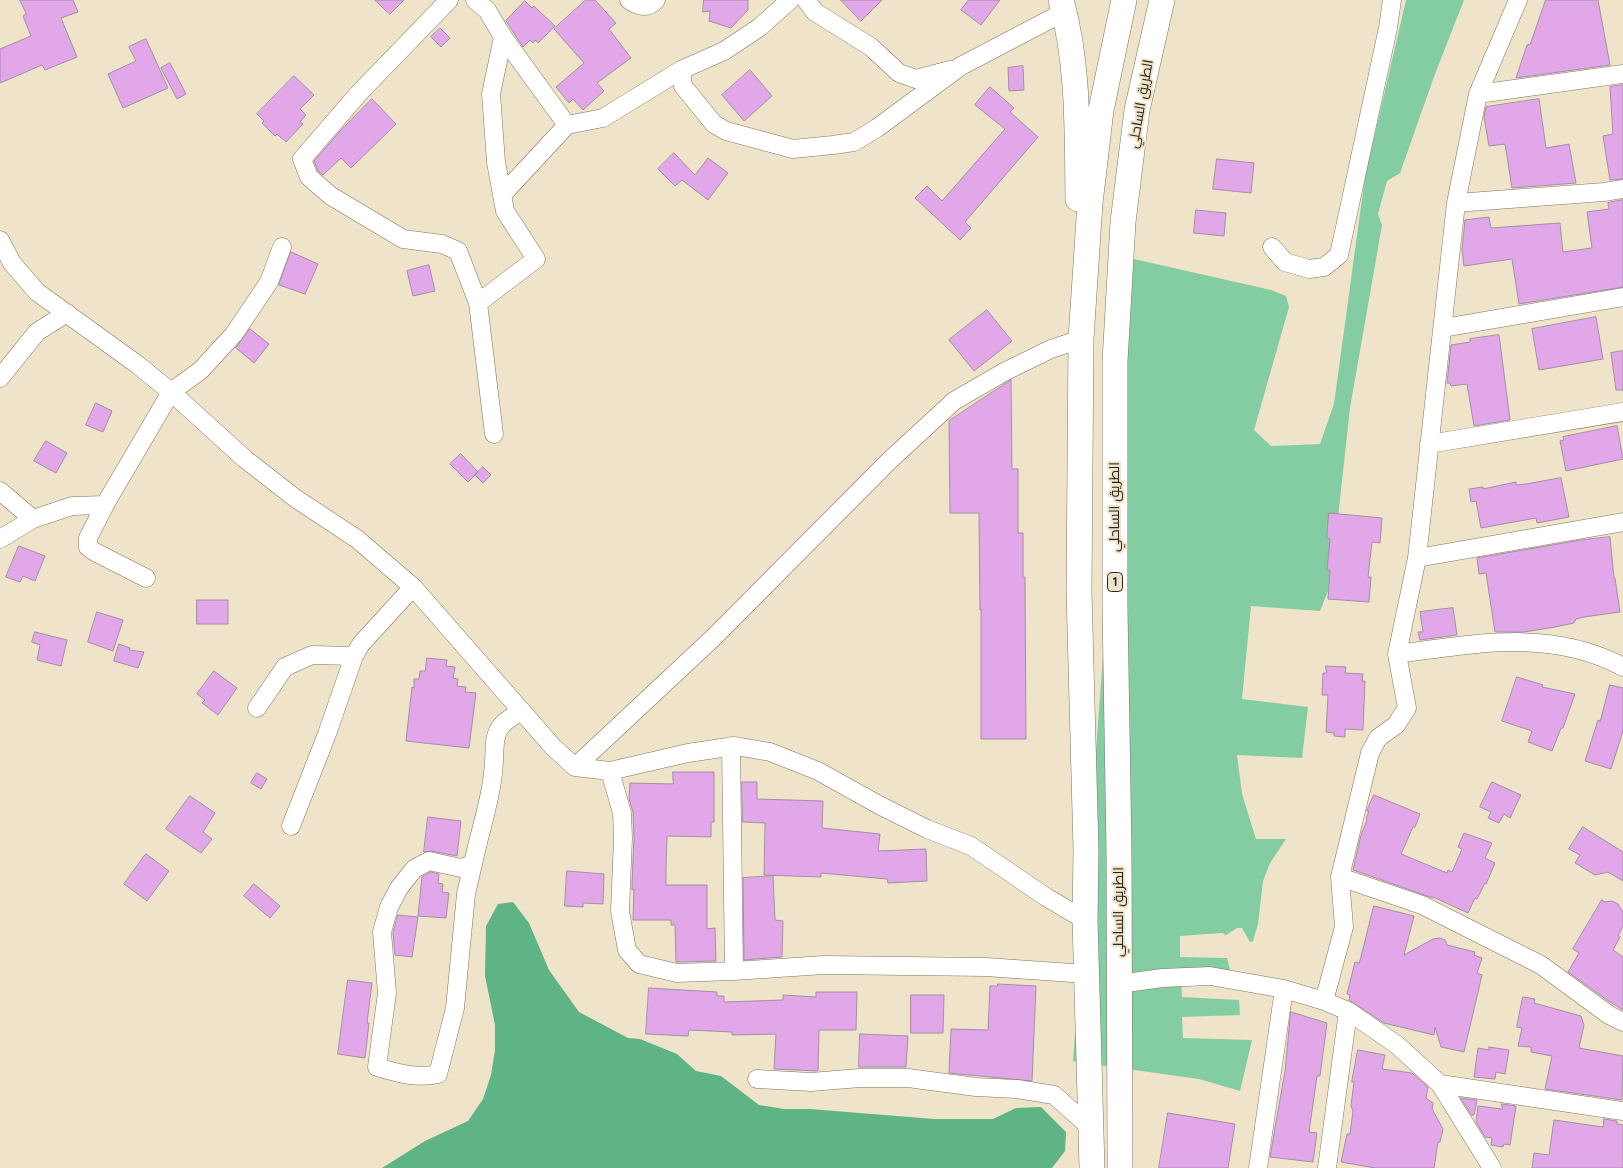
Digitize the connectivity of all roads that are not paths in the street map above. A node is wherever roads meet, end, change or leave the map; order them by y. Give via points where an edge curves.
1 (449, 0) edge
2 (475, 0) edge
3 (629, 0) edge
4 (656, 0) edge
5 (790, 0) edge
6 (806, 0) edge
7 (1124, 0) edge
8 (1162, 0) edge
9 (1392, 0) edge
10 (1518, 0) edge
11 (1063, 6) edge
12 (503, 37) junction
13 (962, 66) junction
14 (681, 70) junction
15 (1623, 74) edge
16 (1478, 94) junction
17 (567, 125) junction
18 (1623, 189) edge
19 (502, 194) junction
20 (1456, 202) junction
21 (0, 240) edge
22 (282, 247) dead end
23 (1272, 247) dead end
24 (1623, 298) edge
25 (478, 303) junction
26 (67, 313) junction
27 (1443, 328) junction
28 (1081, 339) junction
29 (0, 378) edge
30 (171, 392) junction
31 (1623, 412) edge
32 (494, 434) dead end
33 (1429, 444) junction
34 (0, 491) edge
35 (105, 505) junction
36 (33, 519) junction
37 (1623, 522) edge
38 (0, 539) edge
39 (1417, 558) junction
40 (146, 578) dead end
41 (413, 587) junction
42 (1397, 654) junction
43 (354, 656) junction
44 (1623, 666) edge
45 (257, 708) dead end
46 (521, 711) junction
47 (731, 746) junction
48 (575, 767) junction
49 (610, 771) junction
50 (291, 826) dead end
51 (473, 864) junction
52 (1340, 877) junction
53 (1085, 920) junction
54 (734, 972) junction
55 (1087, 974) junction
56 (1119, 984) junction
57 (1284, 989) junction
58 (1324, 1001) junction
59 (1348, 1011) junction
60 (1623, 1022) edge
61 (757, 1079) dead end
62 (1440, 1084) junction
63 (1623, 1111) edge
64 (1091, 1128) junction
65 (1092, 1168) edge
66 (1120, 1168) edge
67 (1258, 1168) edge
68 (1327, 1168) edge
69 (1492, 1168) edge

1 - 25 street via 302,158 309,177 330,196 403,238 442,244 458,251
2 - 12 street via 487,10
3 - 4 street via 644,7
5 - 14 street via 724,52
6 - 13 street via 815,12 872,47 899,73 916,79
7 - 28 highway via 1100,110
8 - 56 highway, الطريق الساحلي / 1 via 1137,110 1123,222 1115,361
9 - 23 street via 1339,256 1324,267 1309,269 1285,262
10 - 16 street
11 - 13 street
11 - 28 highway via 1070,40 1076,116
12 - 17 street
12 - 19 street via 491,94
13 - 14 street via 854,142 793,149 726,131 714,124 683,86
14 - 17 street via 603,118
15 - 16 street
16 - 20 street
17 - 19 street
18 - 20 street
19 - 25 street via 505,211 536,259
20 - 27 street
21 - 26 street via 12,263 37,292
22 - 30 street via 269,282 234,334 201,370
24 - 27 street
25 - 32 street
26 - 29 street via 37,332
26 - 30 street
27 - 33 street
28 - 48 street via 1011,368 954,401 882,468 713,638
28 - 53 highway via 1078,591
30 - 35 street
30 - 41 street via 245,459 295,498 357,539
31 - 33 street
33 - 39 street
34 - 36 street
35 - 36 street via 72,506
35 - 40 street via 88,538 88,547
36 - 38 street
37 - 39 street
39 - 42 street
41 - 43 street
41 - 46 street
42 - 44 street via 1491,642 1558,644 1604,656
42 - 52 street via 1406,708 1396,725 1378,738 1370,753
43 - 45 street via 312,655 285,667
43 - 50 street
46 - 48 street via 553,748
46 - 51 street via 502,724 494,742 492,781
47 - 49 street via 688,752
47 - 53 street via 770,752 818,771 919,825 971,846
47 - 54 street
48 - 49 street
49 - 54 street via 622,812 620,911 627,950 639,964 677,973
51 - 51 street via 461,868 429,861 421,865 399,888 389,907 382,932 387,994 376,1068 426,1077 438,1074 455,1008 465,902
52 - 58 street via 1344,927
52 - 60 street via 1422,905 1541,964
53 - 55 highway
54 - 55 street via 824,965 986,967
55 - 64 highway
56 - 57 street via 1210,976
56 - 66 highway, الطريق الساحلي / 1
57 - 58 street
57 - 67 street
58 - 59 street
59 - 62 street via 1397,1045
59 - 68 street
61 - 64 street via 811,1082 908,1078 1017,1089 1054,1096
62 - 63 street
62 - 69 street
64 - 65 highway

